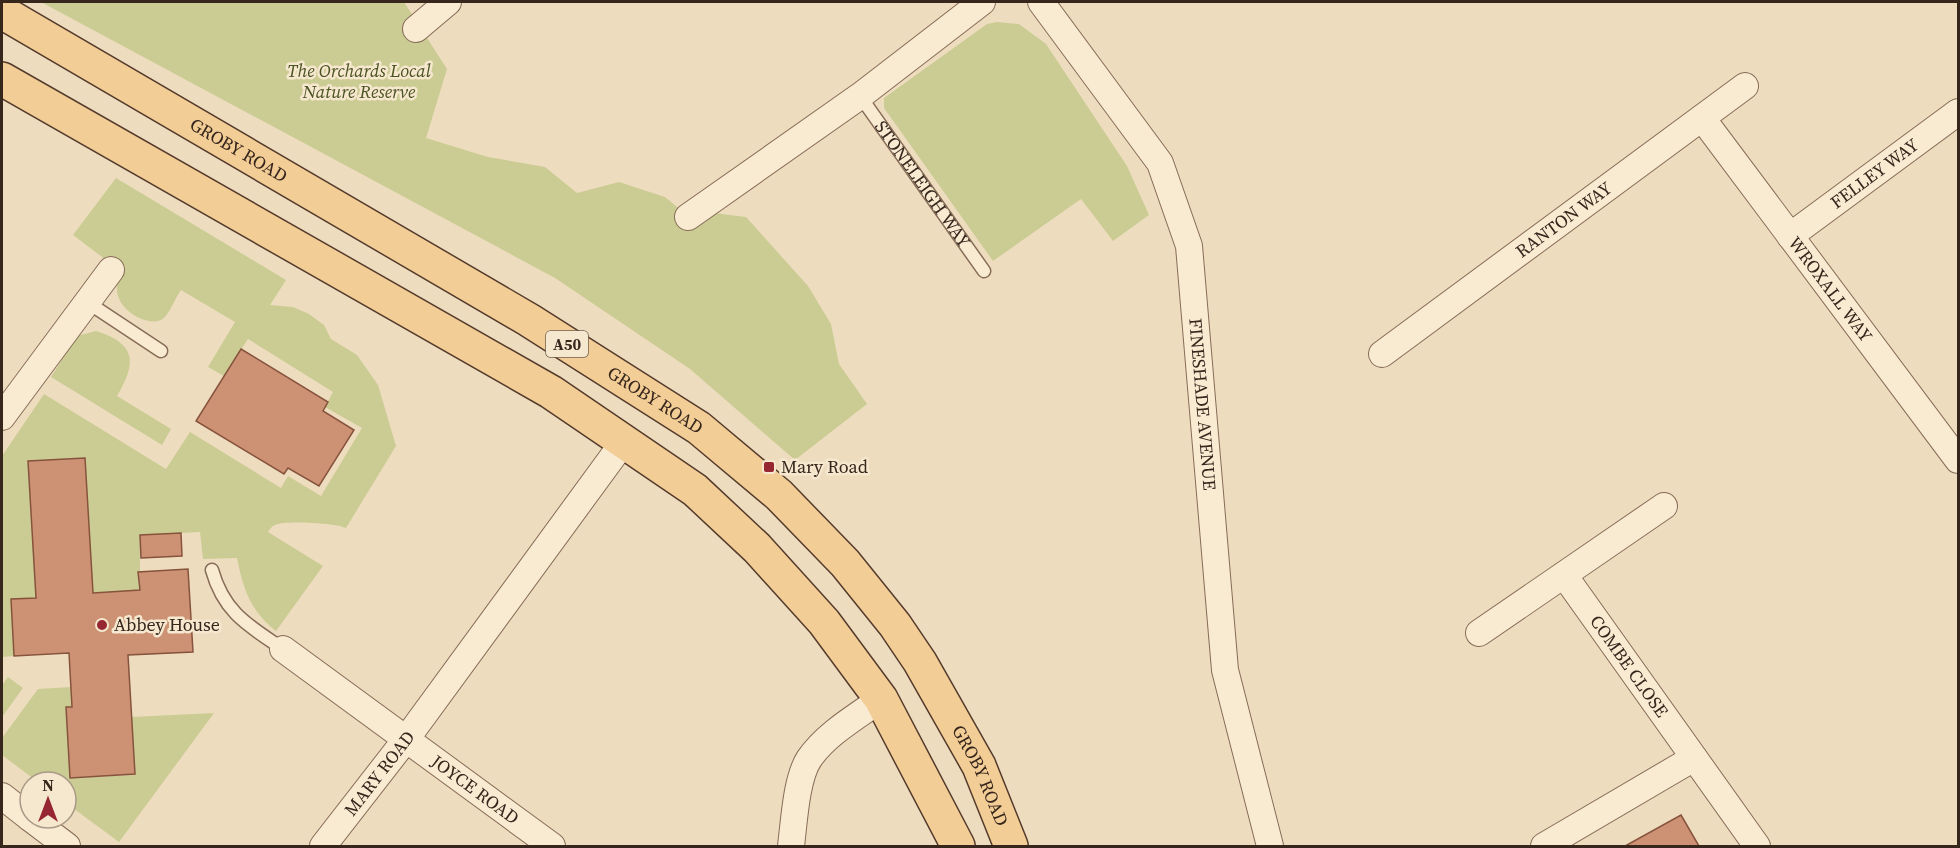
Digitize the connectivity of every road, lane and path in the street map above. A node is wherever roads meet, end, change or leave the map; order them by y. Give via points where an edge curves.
1 (448, 2) edge
2 (982, 2) edge
3 (1041, 2) edge
4 (2, 12) edge
5 (416, 29) dead end
6 (2, 79) edge
7 (1745, 86) dead end
8 (860, 96) junction
9 (1959, 112) edge
10 (1702, 118) junction
11 (688, 217) dead end
12 (1790, 236) junction
13 (111, 270) dead end
14 (984, 271) dead end
15 (87, 302) junction
16 (161, 351) dead end
17 (1382, 354) dead end
18 (2, 417) edge
19 (625, 440) junction
20 (1959, 460) edge
21 (1664, 506) dead end
22 (212, 570) dead end
23 (1564, 575) junction
24 (1479, 633) dead end
25 (283, 649) joint
26 (881, 699) junction
27 (407, 738) junction
28 (1694, 758) junction
29 (2, 796) edge
30 (18, 809) edge
31 (46, 830) edge
32 (67, 846) edge
33 (323, 846) edge
34 (552, 846) edge
35 (791, 846) edge
36 (958, 846) edge
37 (1011, 846) edge
38 (1270, 846) edge
39 (1544, 846) edge
40 (1757, 846) edge

1 - 5 street
2 - 8 street
3 - 38 street, FINESHADE AVENUE via 1160,163 1189,246 1225,670
4 - 37 main road, GROBY ROAD / A50 via 529,320 699,428 778,495 845,563 895,626 979,766
6 - 19 main road via 551,392
7 - 10 street, RANTON WAY
8 - 11 street
8 - 14 lane, STONELEIGH WAY
9 - 12 street, FELLEY WAY
10 - 12 street, WROXALL WAY
10 - 17 street, RANTON WAY
12 - 20 street, WROXALL WAY
13 - 15 street
15 - 16 lane
15 - 18 street
19 - 26 main road via 695,490 757,548 824,622
19 - 27 street, MARY ROAD
21 - 23 street
22 - 25 lane via 218,592 228,608
23 - 24 street
23 - 28 street, COMBE CLOSE
25 - 27 street, JOYCE ROAD
26 - 35 street via 825,740 808,761 799,790
26 - 36 main road
27 - 33 street, MARY ROAD
27 - 34 street, JOYCE ROAD
28 - 39 street
28 - 40 street, COMBE CLOSE
29 - 30 street
31 - 32 street

